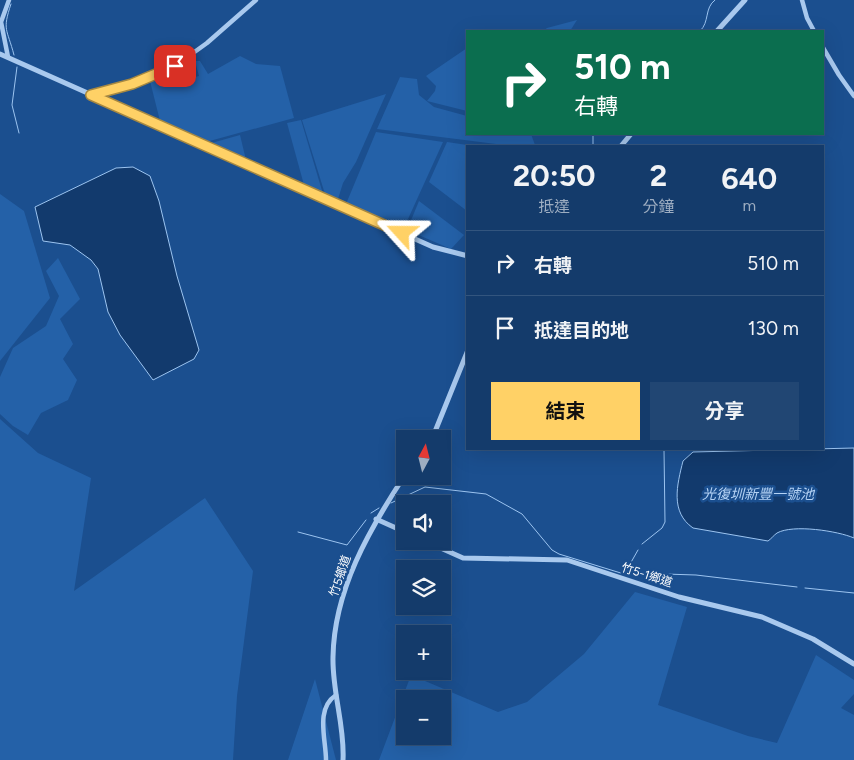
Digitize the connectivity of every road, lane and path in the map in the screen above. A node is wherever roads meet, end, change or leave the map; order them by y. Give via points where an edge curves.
1 (9, 0) edge
2 (256, 0) edge
3 (745, 0) edge
4 (802, 0) edge
5 (718, 30) edge
6 (813, 30) edge
7 (824, 49) edge
8 (0, 54) edge
9 (8, 57) junction
10 (91, 95) junction
11 (854, 96) edge
12 (630, 135) edge
13 (622, 145) edge
14 (466, 255) edge
15 (466, 355) edge
16 (436, 430) edge
17 (398, 485) edge
18 (376, 519) junction
19 (396, 528) edge
20 (446, 550) edge
21 (854, 664) edge
22 (336, 695) junction
23 (326, 760) edge
24 (343, 760) edge

1 - 9 street via 1,22
2 - 10 street via 175,66 132,84
3 - 5 street
4 - 6 street
7 - 11 street
8 - 9 street
9 - 10 street
10 - 14 street via 425,243
12 - 13 street
15 - 16 street
17 - 18 street, 竹5鄉道
18 - 19 street
18 - 22 street, 竹5鄉道 via 356,560 341,603 333,657
20 - 21 street, 竹5-1鄉道 via 464,558 567,560 679,597 762,617 814,639
22 - 23 street via 325,708 322,718
22 - 24 street, 竹5鄉道

